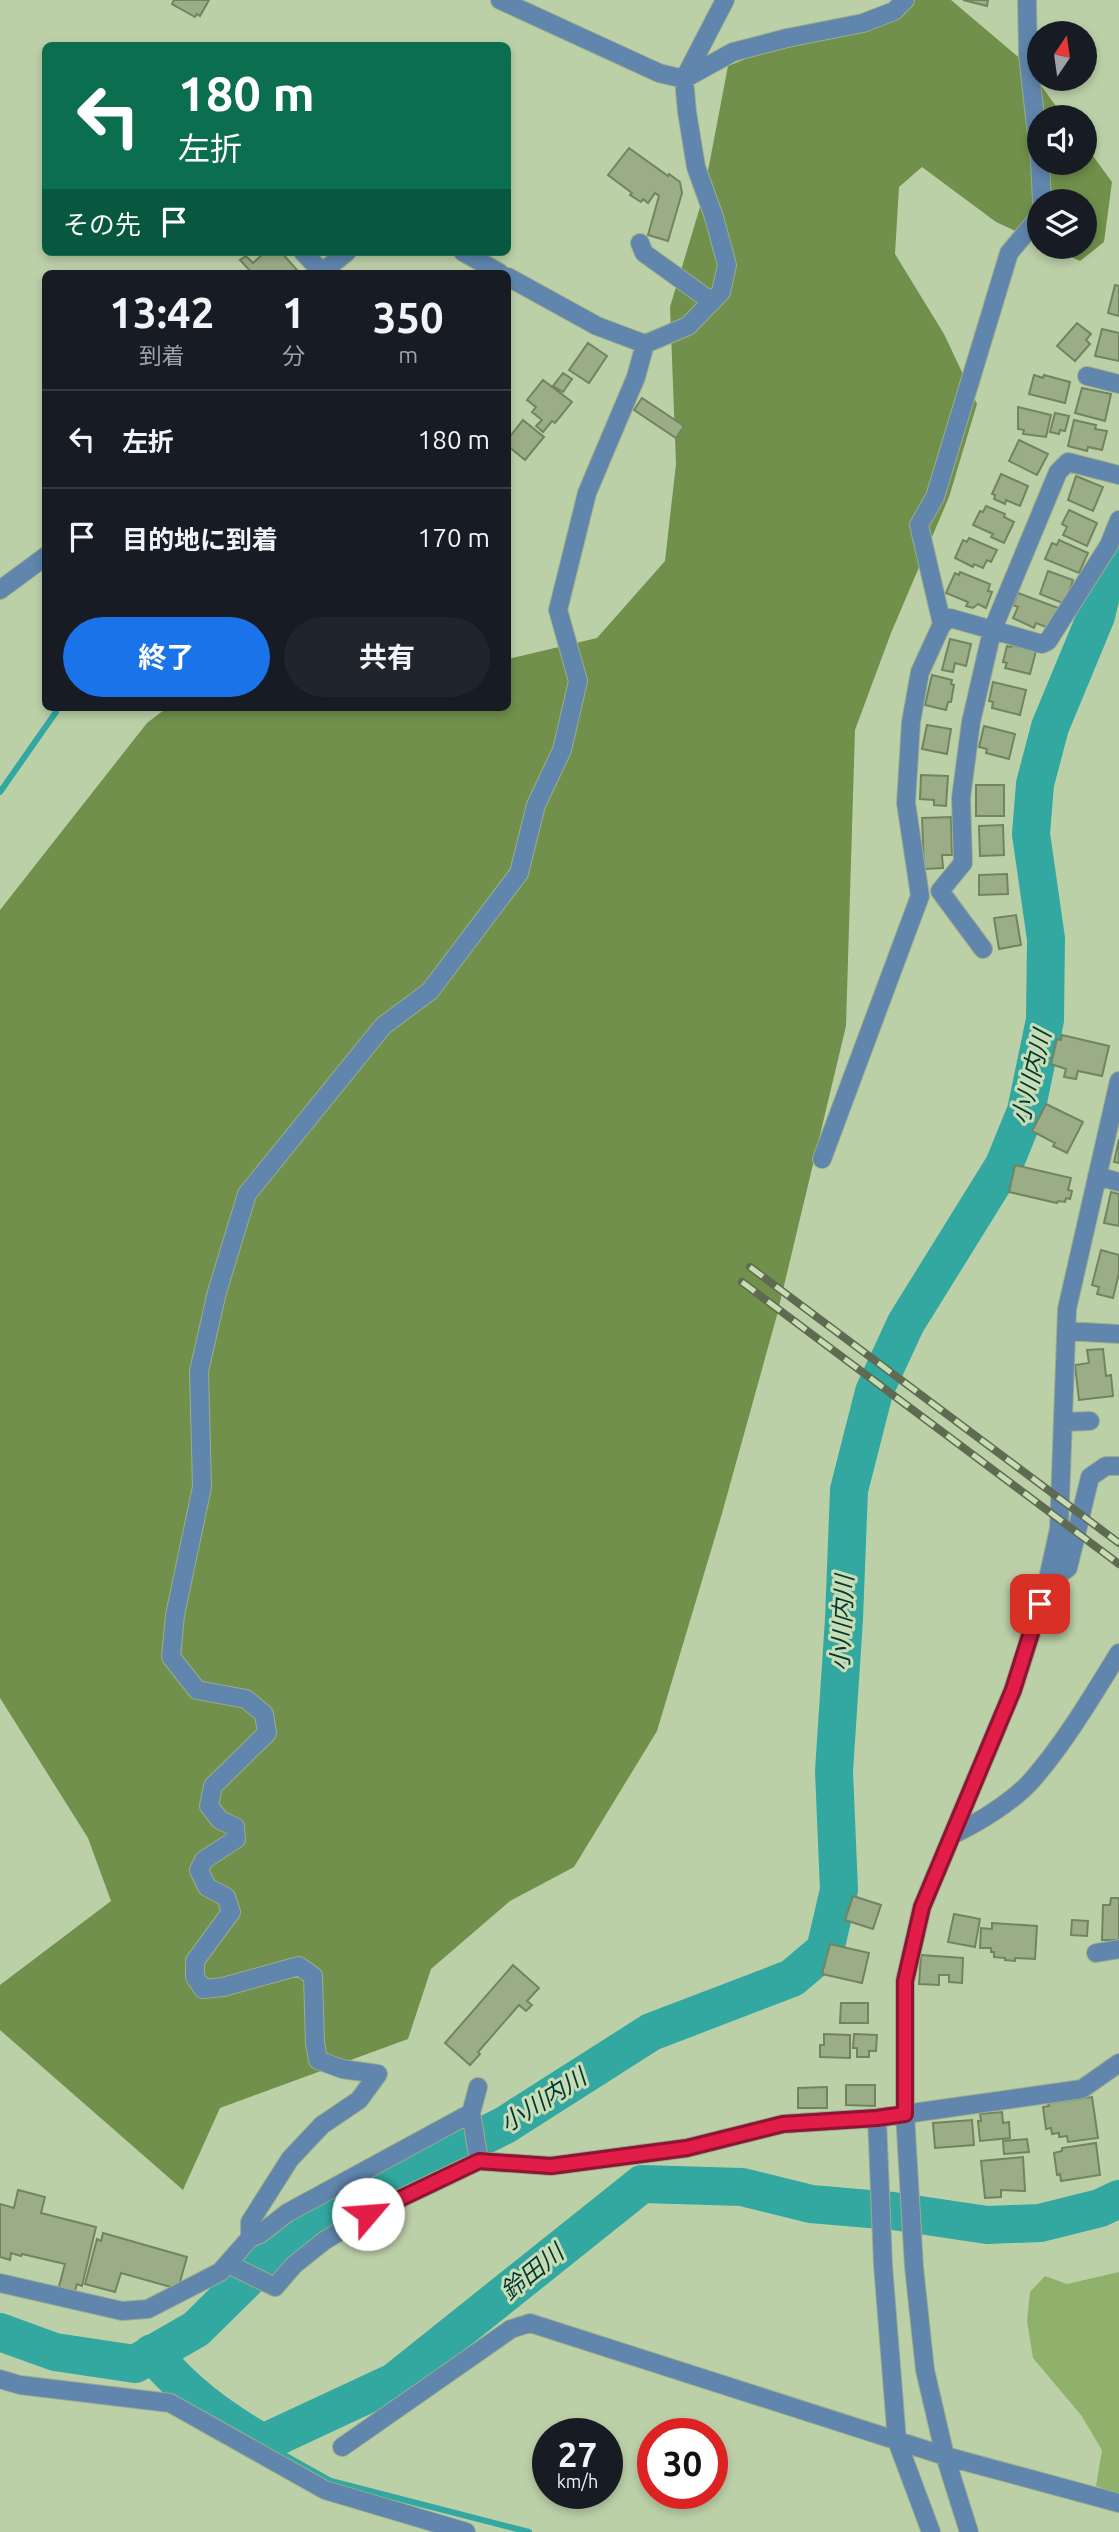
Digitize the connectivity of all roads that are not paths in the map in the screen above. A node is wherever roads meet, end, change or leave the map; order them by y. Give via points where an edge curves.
1 (499, 0) edge
2 (725, 0) edge
3 (905, 0) edge
4 (1027, 0) edge
5 (684, 79) junction
6 (1034, 105) edge
7 (1027, 231) edge
8 (640, 243) dead end
9 (307, 256) edge
10 (342, 256) edge
11 (470, 256) edge
12 (319, 270) edge
13 (324, 270) edge
14 (495, 270) edge
15 (511, 279) edge
16 (712, 302) junction
17 (645, 344) junction
18 (1087, 376) dead end
19 (1119, 384) edge
20 (1119, 475) edge
21 (1119, 520) edge
22 (42, 559) edge
23 (0, 590) edge
24 (942, 624) junction
25 (992, 631) junction
26 (940, 891) junction
27 (920, 897) junction
28 (983, 949) dead end
29 (1119, 1081) edge
30 (1116, 1110) edge
31 (822, 1159) dead end
32 (1097, 1176) junction
33 (1119, 1182) edge
34 (1066, 1331) junction
35 (1119, 1334) edge
36 (1090, 1421) dead end
37 (1064, 1422) junction
38 (1119, 1466) edge
39 (1047, 1583) junction
40 (1119, 1653) edge
41 (952, 1835) junction
42 (1119, 1949) edge
43 (1096, 1953) dead end
44 (1119, 2063) edge
45 (478, 2087) dead end
46 (471, 2113) junction
47 (905, 2114) junction
48 (877, 2118) junction
49 (479, 2157) junction
50 (250, 2238) junction
51 (229, 2264) junction
52 (0, 2283) edge
53 (0, 2379) edge
54 (897, 2441) junction
55 (342, 2447) dead end
56 (945, 2456) junction
57 (1119, 2503) edge
58 (466, 2532) edge
59 (931, 2532) edge
60 (969, 2532) edge

1 - 5 street via 659,74
2 - 5 street
3 - 5 street via 894,11 863,23 733,52
4 - 6 street
5 - 16 street via 696,167 727,265 721,292
7 - 24 street via 1009,253 935,497 919,525
8 - 16 street via 644,253
9 - 12 street
10 - 13 street
11 - 14 street
15 - 17 street via 597,326
16 - 17 street via 688,326
17 - 50 street via 636,377 587,492 558,610 578,681 562,750 536,805 519,873 430,991 383,1026 247,1194 199,1371 202,1487 175,1615 171,1657 197,1690 246,1699 264,1714 267,1734 213,1786 209,1806 220,1820 236,1827 236,1839 204,1860 200,1870 208,1887 226,1897 232,1912 195,1961 195,1977 203,1989 223,1987 299,1966 313,1976 318,2060 378,2074 359,2100 322,2125 290,2159 250,2222
18 - 19 street
20 - 25 street via 1068,462 1058,472
21 - 25 street via 1109,545 1048,641 1042,644
22 - 23 street
24 - 25 street via 950,618
24 - 27 street via 920,672 911,722 906,803
25 - 26 street via 971,722 961,798 963,863
26 - 27 street
26 - 28 street
27 - 31 street
29 - 30 street
30 - 32 street
32 - 33 street
32 - 34 street
34 - 35 street
34 - 37 street
36 - 37 street
37 - 39 street via 1059,1529
38 - 39 street via 1106,1466 1090,1477 1069,1568
39 - 41 street via 1013,1690
40 - 41 street via 1031,1781 980,1822
41 - 47 street via 922,1907 905,1981
42 - 43 street
44 - 47 street via 1082,2089
45 - 46 street
46 - 49 street
46 - 50 street via 287,2213
47 - 48 street
47 - 56 street via 925,2370
48 - 49 street via 783,2124 687,2148 551,2166
48 - 54 street
49 - 51 street via 324,2241 275,2287
50 - 51 street
51 - 52 street via 148,2309 122,2311
53 - 58 street via 170,2403 325,2490
54 - 55 street via 530,2323 511,2329
54 - 56 street
54 - 59 street
56 - 57 street
56 - 60 street

